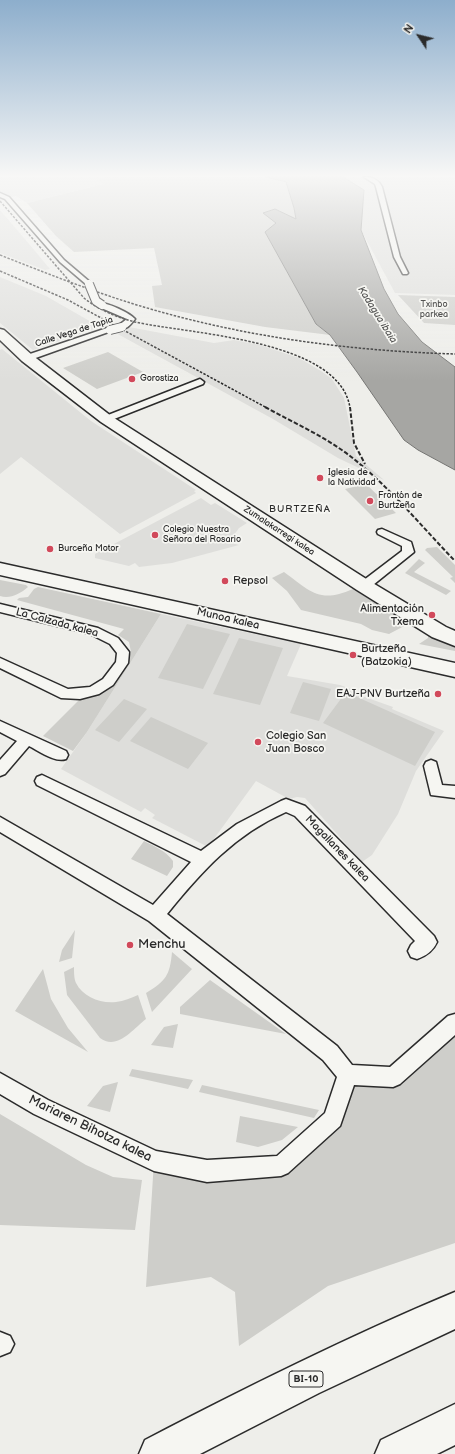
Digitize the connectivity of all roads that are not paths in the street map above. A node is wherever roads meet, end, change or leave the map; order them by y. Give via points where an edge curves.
1 (50, 245) edge
2 (394, 245) edge
3 (405, 273) dead end
4 (0, 334) edge
5 (27, 358) junction
6 (200, 382) dead end
7 (106, 419) junction
8 (382, 532) dead end
9 (1, 568) edge
10 (364, 586) junction
11 (0, 608) edge
12 (455, 638) edge
13 (455, 658) edge
14 (0, 663) edge
15 (455, 670) edge
16 (0, 726) edge
17 (27, 740) junction
18 (61, 755) dead end
19 (431, 766) dead end
20 (0, 770) edge
21 (42, 781) dead end
22 (455, 792) edge
23 (0, 824) edge
24 (203, 860) junction
25 (155, 915) junction
26 (417, 952) dead end
27 (455, 1023) edge
28 (347, 1075) junction
29 (0, 1083) edge
30 (455, 1310) edge
31 (455, 1424) edge
32 (159, 1454) edge
33 (396, 1454) edge

1 - 5 street, Calle Vega de Tapia, bridge via 62,261 89,284 96,301 131,319 122,327
2 - 3 street
4 - 5 main road, Zumalakarregi kalea
5 - 7 main road, Zumalakarregi kalea
6 - 7 street
7 - 10 main road, Zumalakarregi kalea
8 - 10 street via 407,544 408,552
9 - 13 main road, Munoa kalea
9 - 15 main road, Munoa kalea
10 - 12 main road, Zumalakarregi kalea via 439,632
11 - 14 street, La Calzada kalea via 94,631 114,641 123,652 122,663 108,682 94,691 80,694 66,694
16 - 17 street
17 - 18 street
17 - 20 street
19 - 22 street via 436,791
21 - 24 street
23 - 25 street
24 - 25 street, Magallanes kalea
24 - 26 street, Magallanes kalea via 231,837 271,811 286,805 297,810 428,942
25 - 28 street via 330,1053
27 - 28 street via 393,1078
28 - 29 street, Mariaren Bihotza kalea via 333,1119 281,1166 207,1171 154,1162 41,1107
30 - 32 main road, BI-10 via 261,1400
31 - 33 main road

